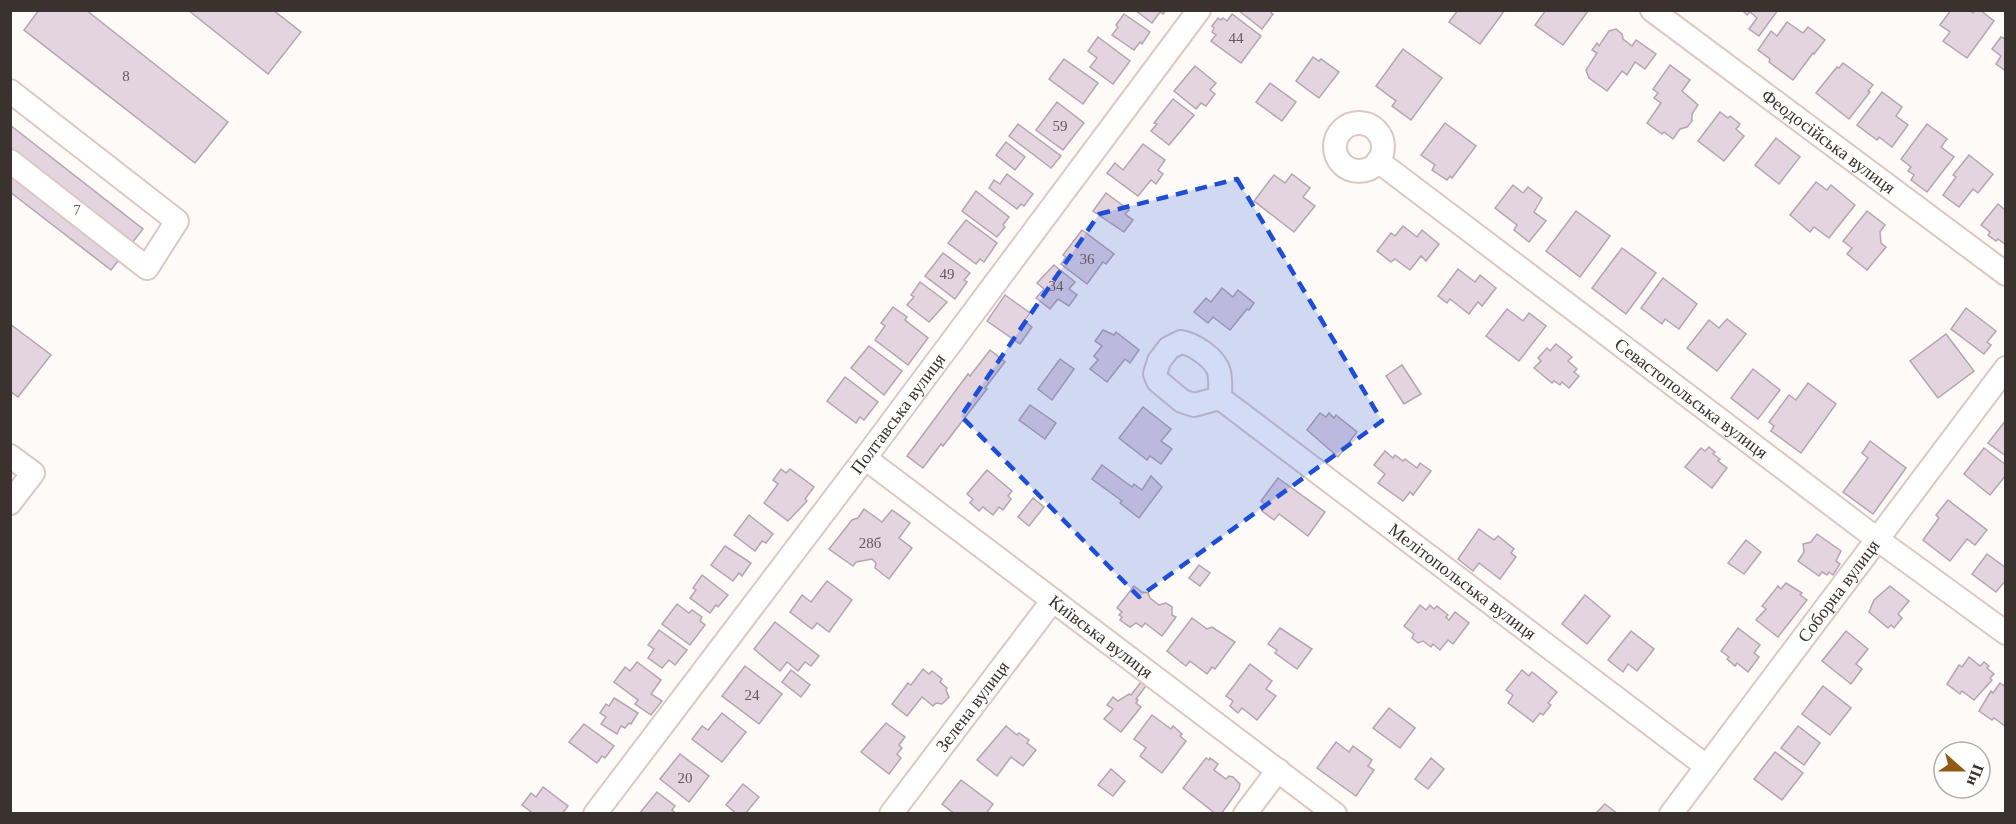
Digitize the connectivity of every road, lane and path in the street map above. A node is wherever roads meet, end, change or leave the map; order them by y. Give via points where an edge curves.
1 (1199, 10) edge
2 (1652, 10) edge
3 (10, 91) edge
4 (10, 161) edge
5 (1378, 161) dead end
6 (2006, 274) edge
7 (2006, 368) edge
8 (1220, 398) dead end
9 (10, 456) edge
10 (866, 458) junction
11 (10, 503) edge
12 (1877, 539) junction
13 (1053, 600) junction
14 (2006, 633) edge
15 (1706, 766) junction
16 (1278, 770) junction
17 (595, 813) edge
18 (891, 813) edge
19 (1245, 813) edge
20 (1335, 813) edge
21 (1671, 813) edge

1 - 10 street, Полтавська вулиця
2 - 6 street, Феодосійська вулиця
3 - 4 street via 177,221 147,267
5 - 12 street, Севастопольська вулиця
7 - 12 street, Соборна вулиця
8 - 15 street, Мелітопольська вулиця
9 - 11 street via 33,472
10 - 13 street, Київська вулиця
10 - 17 street, Полтавська вулиця
12 - 14 street, Севастопольська вулиця
12 - 15 street, Соборна вулиця
13 - 16 street, Київська вулиця
13 - 18 street, Зелена вулиця
15 - 21 street, Соборна вулиця
16 - 19 street
16 - 20 street, Київська вулиця

